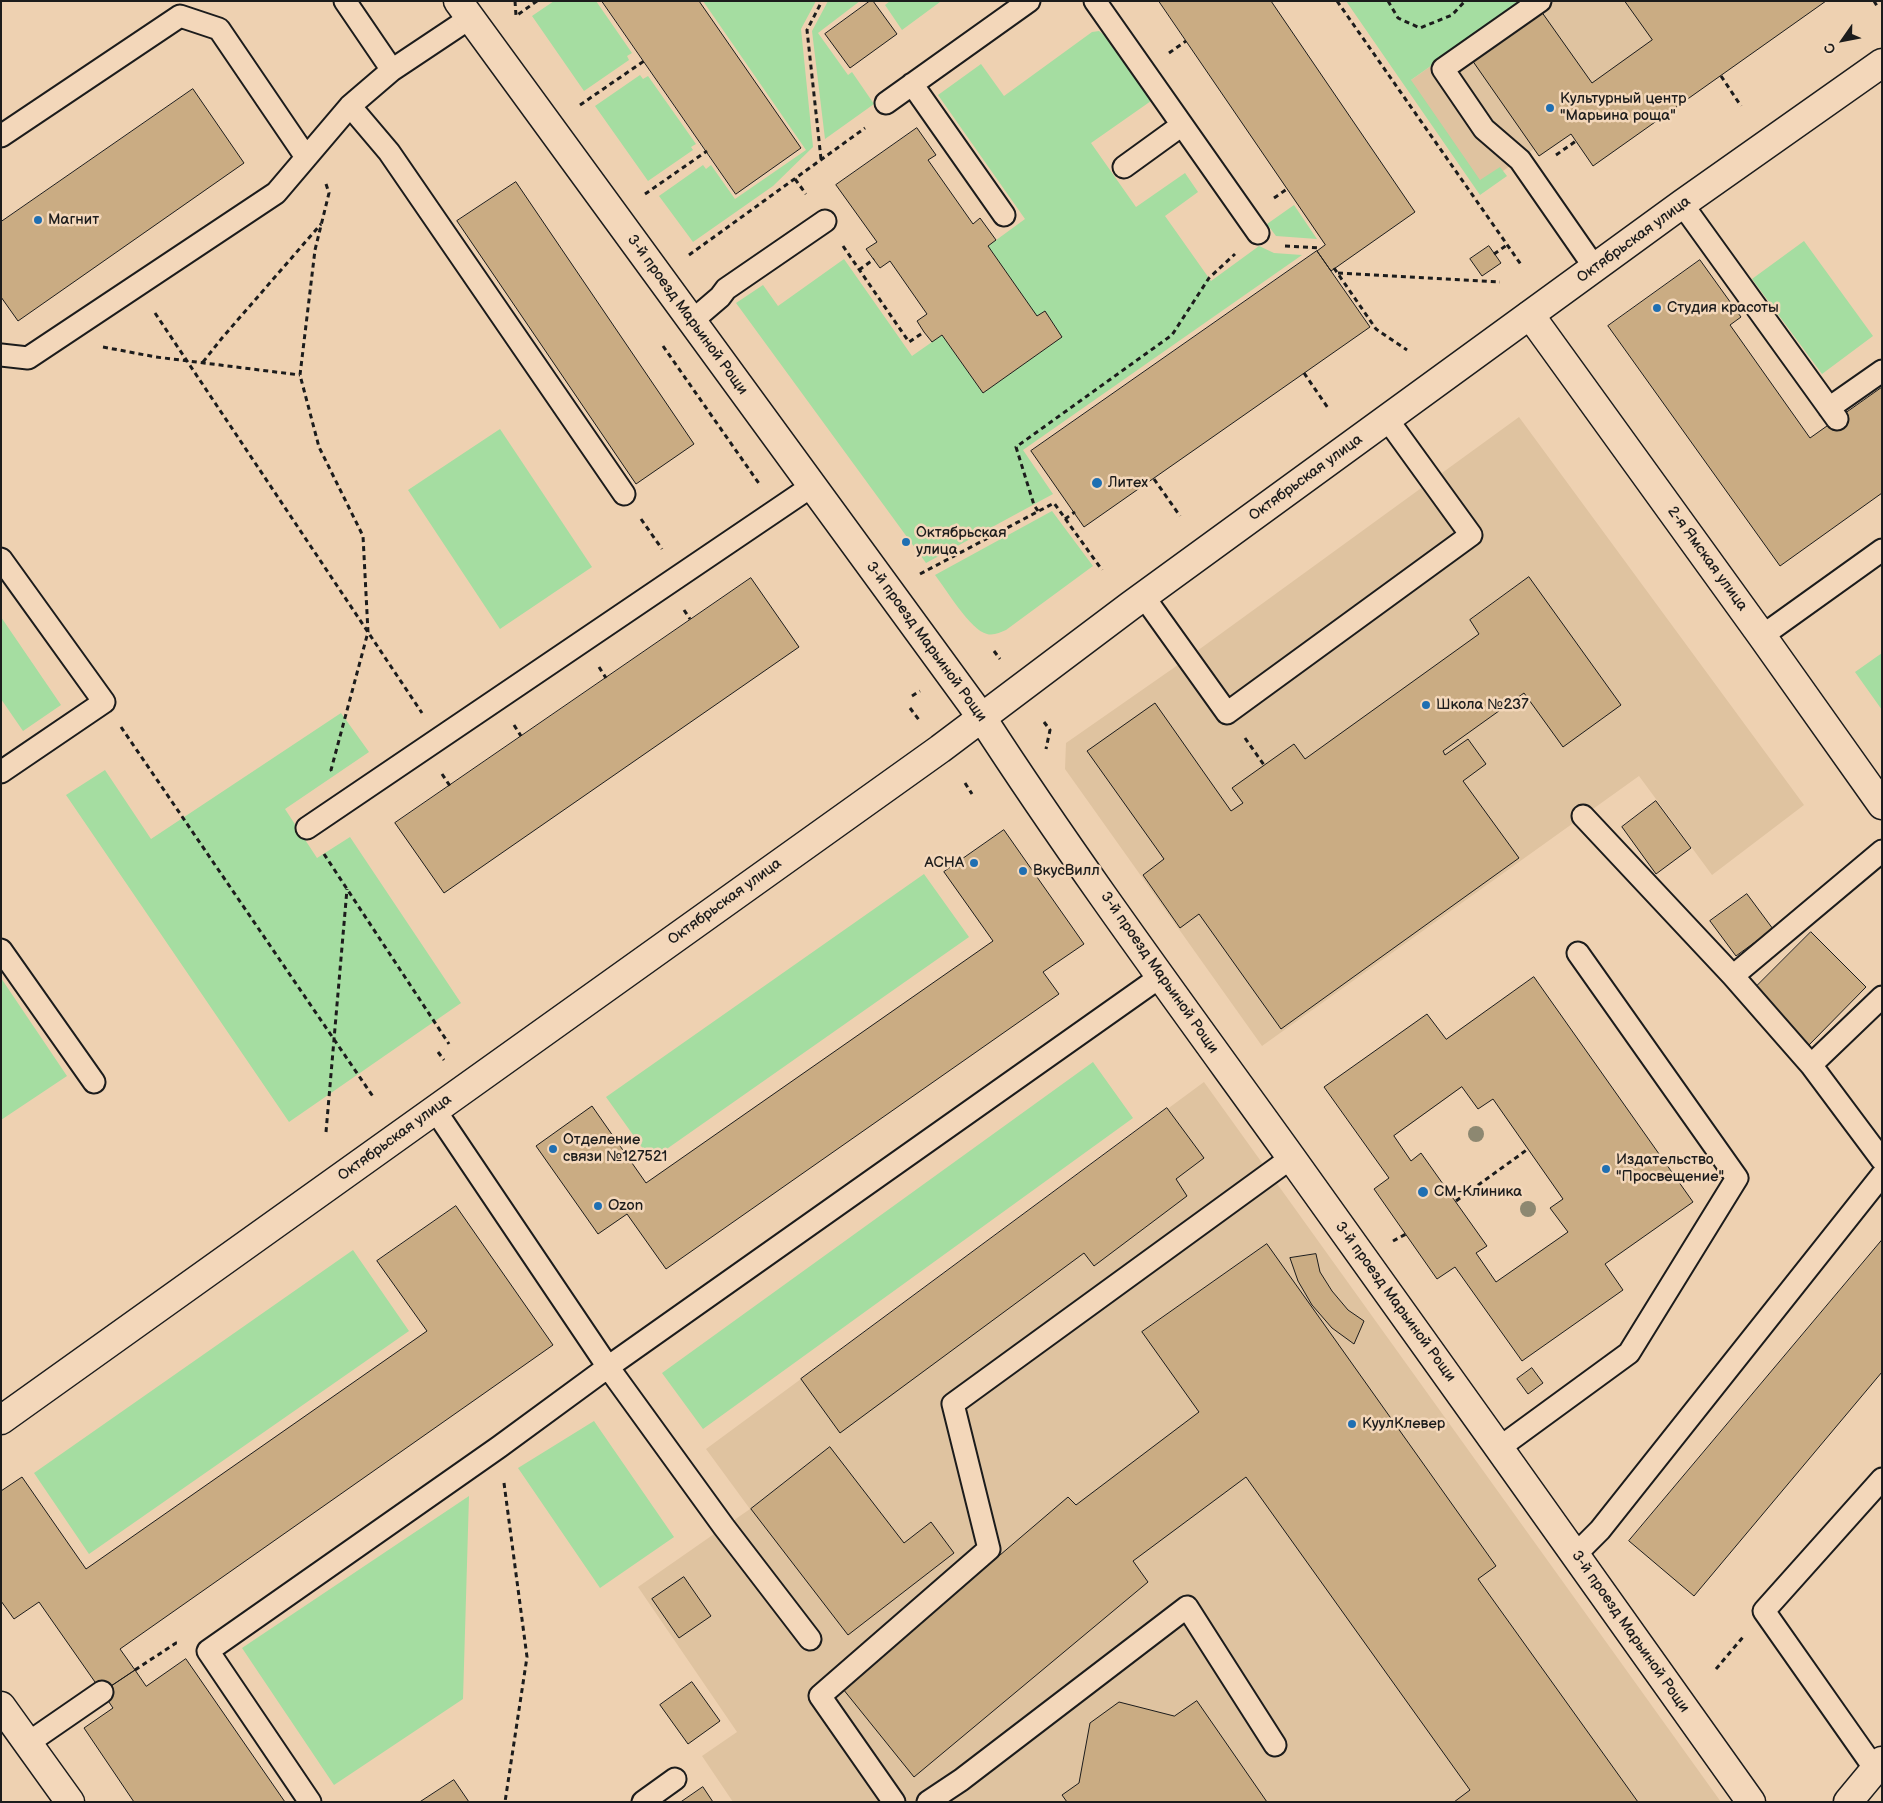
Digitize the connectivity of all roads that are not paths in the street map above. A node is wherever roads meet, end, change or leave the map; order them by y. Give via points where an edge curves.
1 (345, 1) edge
2 (1029, 1) edge
3 (1095, 1) edge
4 (1540, 1) edge
5 (464, 10) edge
6 (1882, 62) edge
7 (392, 70) junction
8 (912, 84) junction
9 (886, 103) road end
10 (350, 106) junction
11 (1182, 126) junction
12 (1, 136) edge
13 (306, 157) junction
14 (1124, 167) dead end
15 (1682, 204) junction
16 (1004, 215) dead end
17 (826, 221) road end
18 (1258, 233) dead end
19 (1595, 268) junction
20 (1530, 315) junction
21 (692, 321) junction
22 (1, 355) edge
23 (1882, 371) edge
24 (1387, 419) junction
25 (812, 486) junction
26 (624, 494) road end
27 (1882, 550) edge
28 (1, 559) edge
29 (1144, 597) junction
30 (1762, 636) junction
31 (982, 718) junction
32 (1, 772) edge
33 (1882, 805) edge
34 (1583, 816) dead end
35 (307, 828) road end
36 (1882, 851) edge
37 (1, 950) edge
38 (1578, 953) dead end
39 (1733, 976) junction
40 (1160, 977) junction
41 (1882, 997) edge
42 (1811, 1065) junction
43 (94, 1082) dead end
44 (435, 1110) junction
45 (1291, 1158) junction
46 (1882, 1160) edge
47 (1882, 1175) edge
48 (608, 1367) junction
49 (1, 1420) edge
50 (1499, 1448) junction
51 (1882, 1478) edge
52 (1576, 1554) junction
53 (810, 1639) dead end
54 (102, 1692) dead end
55 (1, 1706) edge
56 (28, 1743) junction
57 (1275, 1745) dead end
58 (1878, 1765) edge
59 (675, 1780) dead end
60 (70, 1802) edge
61 (310, 1802) edge
62 (643, 1802) edge
63 (894, 1802) edge
64 (928, 1802) edge
65 (1751, 1802) edge
66 (1848, 1802) edge

1 - 7 lane
2 - 8 lane
3 - 11 lane
4 - 19 lane via 1443,69 1484,129 1520,160
5 - 7 lane
5 - 21 street, 3-й проезд Марьиной Рощи
6 - 15 street, Октябрьская улица
7 - 10 lane
8 - 9 lane
8 - 16 lane
10 - 13 lane
10 - 26 lane via 388,152
11 - 14 lane
11 - 18 lane
12 - 13 lane via 180,16 219,29
13 - 22 lane via 276,193 28,358
15 - 19 street, Октябрьская улица
15 - 23 lane via 1833,414
17 - 21 lane via 726,289
19 - 20 street, Октябрьская улица
20 - 24 street, Октябрьская улица
20 - 30 street, 2-я Ямская улица
21 - 25 street, 3-й проезд Марьиной Рощи
24 - 29 street, Октябрьская улица
24 - 29 lane via 1471,536 1227,713
25 - 31 street, 3-й проезд Марьиной Рощи
25 - 35 lane
27 - 30 lane
28 - 32 lane via 104,702
29 - 31 street, Октябрьская улица
30 - 33 street, 2-я Ямская улица
31 - 40 street, 3-й проезд Марьиной Рощи
31 - 44 street, Октябрьская улица
34 - 39 lane
36 - 39 lane
37 - 43 lane
38 - 50 lane via 1737,1178 1629,1352
39 - 42 lane
40 - 45 street, 3-й проезд Марьиной Рощи
40 - 48 lane
41 - 42 lane
42 - 46 lane
44 - 48 lane
44 - 49 street, Октябрьская улица
45 - 50 street, 3-й проезд Марьиной Рощи
45 - 63 lane via 953,1404 989,1549 820,1696
47 - 52 lane via 1600,1530
48 - 53 lane via 724,1528
48 - 61 lane via 208,1651
50 - 52 street, 3-й проезд Марьиной Рощи
51 - 58 lane via 1764,1612
52 - 65 street, 3-й проезд Марьиной Рощи
54 - 56 lane
55 - 56 street
56 - 60 street
57 - 64 lane via 1187,1607
58 - 66 street
59 - 62 lane

